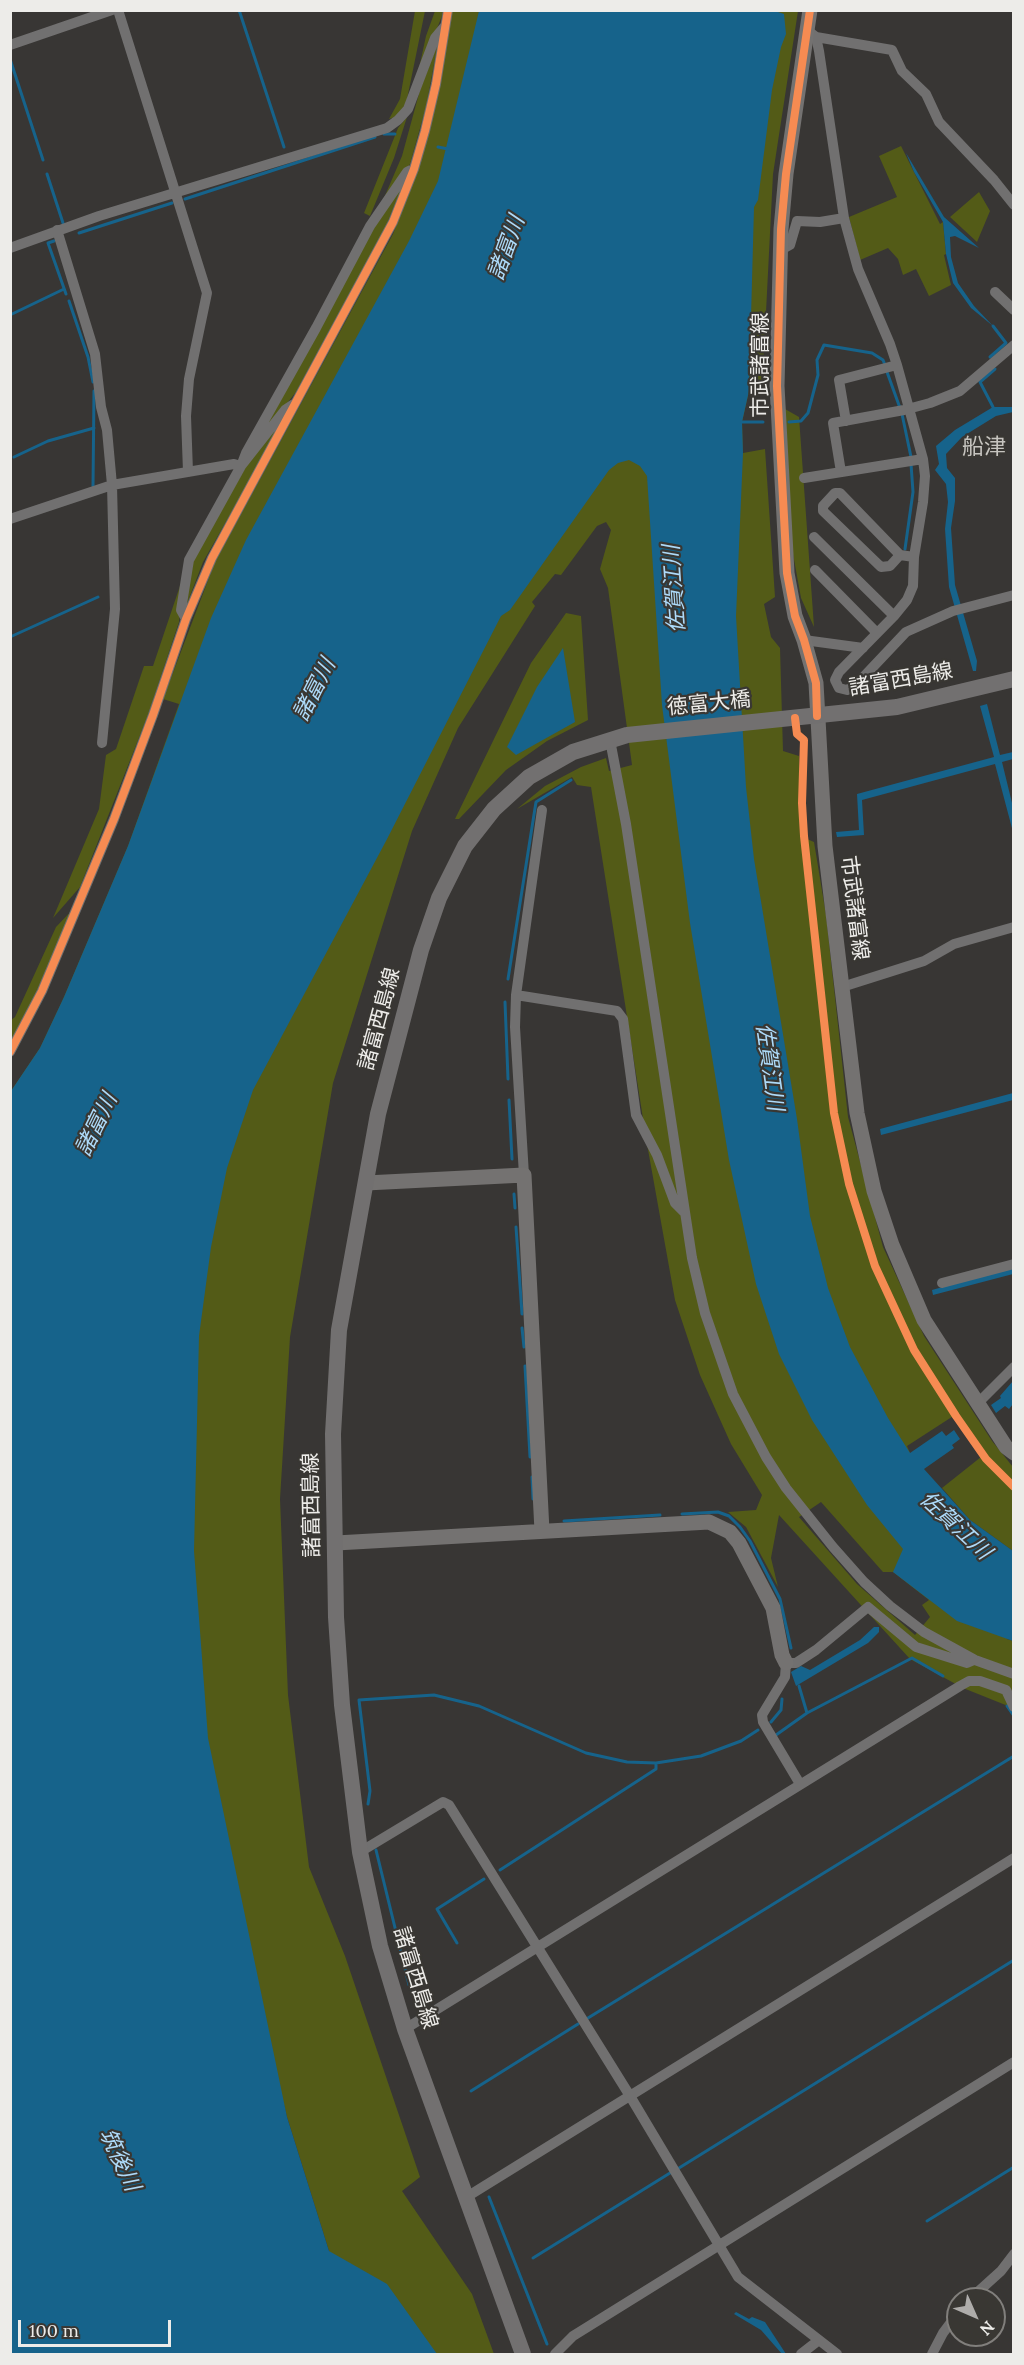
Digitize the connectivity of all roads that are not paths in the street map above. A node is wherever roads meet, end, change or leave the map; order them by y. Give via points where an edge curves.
1 (112, 10) edge
2 (118, 10) edge
3 (448, 10) edge
4 (810, 10) edge
5 (446, 25) junction
6 (811, 34) junction
7 (10, 45) edge
8 (414, 169) junction
9 (176, 193) junction
10 (1014, 205) edge
11 (844, 218) junction
12 (57, 230) junction
13 (10, 248) edge
14 (781, 250) junction
15 (995, 292) dead end
16 (1014, 310) edge
17 (1014, 345) edge
18 (890, 367) junction
19 (299, 400) junction
20 (904, 409) junction
21 (846, 421) junction
22 (915, 460) junction
23 (241, 466) junction
24 (188, 472) junction
25 (841, 472) junction
26 (804, 478) dead end
27 (112, 485) junction
28 (10, 519) edge
29 (814, 537) dead end
30 (900, 555) junction
31 (914, 556) junction
32 (815, 570) dead end
33 (1014, 595) edge
34 (894, 616) junction
35 (186, 619) junction
36 (877, 633) junction
37 (804, 640) junction
38 (863, 648) junction
39 (1014, 679) edge
40 (817, 716) junction
41 (795, 718) joint
42 (627, 735) joint
43 (610, 740) junction
44 (102, 742) dead end
45 (542, 810) dead end
46 (1014, 927) edge
47 (842, 987) junction
48 (516, 995) junction
49 (10, 1052) edge
50 (524, 1175) junction
51 (366, 1184) junction
52 (686, 1214) junction
53 (1014, 1264) edge
54 (942, 1283) dead end
55 (1014, 1367) edge
56 (978, 1404) junction
57 (1014, 1453) edge
58 (542, 1531) junction
59 (336, 1543) junction
60 (975, 1660) junction
61 (786, 1663) junction
62 (1014, 1674) edge
63 (1010, 1692) edge
64 (1014, 1707) edge
65 (800, 1784) junction
66 (360, 1852) junction
67 (1014, 1858) edge
68 (537, 1948) junction
69 (405, 2029) junction
70 (1014, 2062) edge
71 (630, 2096) junction
72 (465, 2198) junction
73 (720, 2245) junction
74 (1014, 2254) edge
75 (984, 2287) edge
76 (946, 2329) edge
77 (819, 2340) junction
78 (524, 2355) edge
79 (555, 2355) edge
80 (801, 2355) edge
81 (837, 2355) edge
82 (932, 2355) edge

1 - 7 street
2 - 9 street
3 - 5 street
4 - 6 main road, 市武諸富線
5 - 8 street via 436,84
5 - 9 street via 435,38 408,109 387,128
6 - 10 street via 892,50 902,71 926,94 939,122
6 - 11 street
6 - 14 main road, 市武諸富線 via 786,174
8 - 19 street via 377,254
8 - 23 street via 407,172 370,226
9 - 12 street
9 - 24 street via 207,293 189,379
11 - 14 street via 797,221 790,244
11 - 18 street via 858,269 890,344
12 - 13 street
12 - 27 street via 95,354
14 - 37 main road, 市武諸富線 via 777,386 784,547 795,616
15 - 16 street
17 - 20 street via 960,391
18 - 20 street
18 - 21 street via 839,380
19 - 23 street via 285,411
19 - 35 street via 212,558
20 - 21 street
20 - 22 street
21 - 25 street via 833,423
22 - 25 street
22 - 31 street via 925,476
23 - 24 street
23 - 35 street via 189,560 182,610
24 - 27 street
25 - 26 street
27 - 28 street
27 - 44 street via 115,609
29 - 34 street
30 - 30 street via 840,493 835,493 823,506 823,511 881,567 890,566
30 - 31 street
31 - 34 street via 913,586
32 - 36 street
33 - 38 street via 958,610 906,633 855,686 847,690 838,688 835,680 839,672
34 - 36 street
35 - 49 street via 114,819 42,991
36 - 38 street
37 - 38 street
37 - 40 main road, 市武諸富線 via 816,682
39 - 40 main road, 諸富西島線 via 897,706
40 - 41 main road, 諸富西島線
40 - 47 main road, 市武諸富線 via 825,846
41 - 42 main road, 徳富大橋
42 - 43 main road, 諸富西島線
43 - 51 main road, 諸富西島線 via 573,752 530,777 494,808 465,846 439,898 422,950 378,1114
43 - 52 street
45 - 48 street
46 - 47 street via 954,944 924,962
47 - 56 main road, 市武諸富線 via 857,1113 874,1191 924,1320
48 - 50 street
48 - 52 street via 617,1011 623,1019 636,1115 675,1203
50 - 51 main road
50 - 58 main road
51 - 59 main road, 諸富西島線 via 339,1330 333,1434
52 - 60 street via 692,1258 712,1333 733,1394 766,1457 806,1515 864,1582 924,1632
53 - 54 street
55 - 56 street
56 - 57 main road, 市武諸富線
58 - 59 main road
58 - 61 main road via 709,1522 720,1525 739,1543 773,1608
59 - 66 main road, 諸富西島線 via 342,1705
60 - 61 street via 967,1663 916,1647 867,1607 816,1650 796,1663
60 - 62 street
61 - 65 street via 784,1677 762,1715
63 - 64 street
63 - 65 street via 980,1681 969,1682
65 - 68 street
66 - 68 street via 446,1803
66 - 69 main road, 諸富西島線 via 380,1946
67 - 71 street
68 - 69 street
68 - 71 street
69 - 72 main road, 諸富西島線
70 - 73 street
71 - 72 street
71 - 73 street
72 - 78 main road, 諸富西島線
73 - 77 street via 746,2285
73 - 79 street via 573,2336
74 - 75 street
76 - 82 street
77 - 80 street
77 - 81 street

